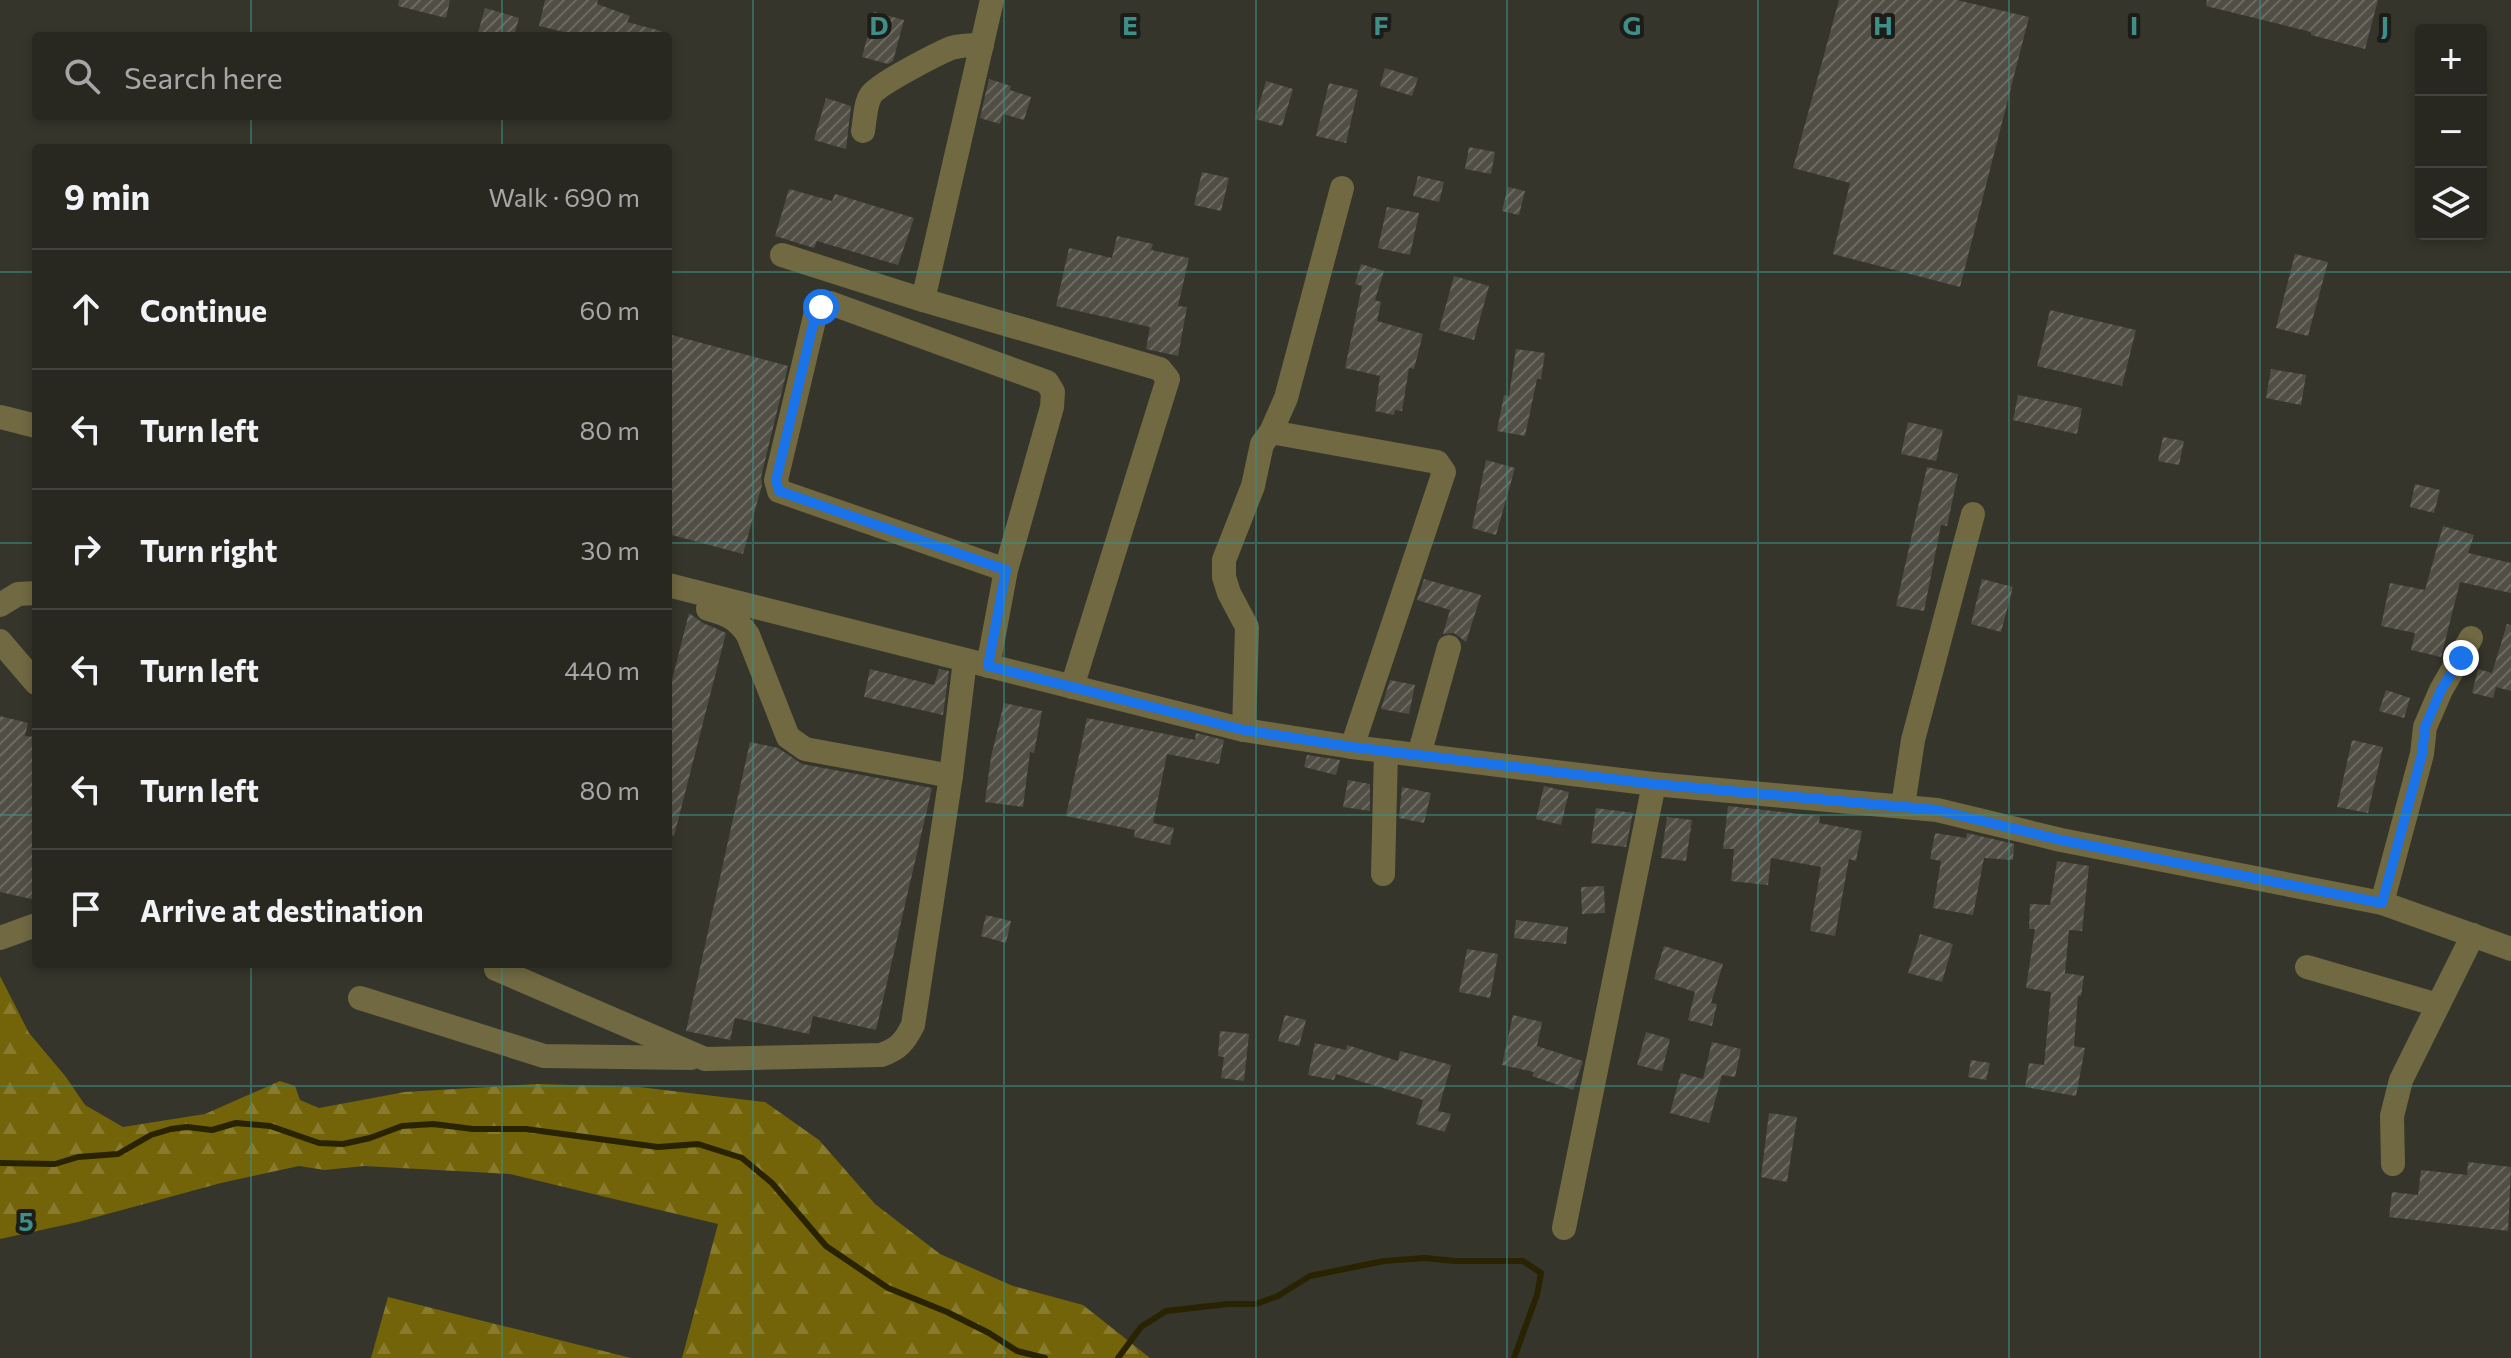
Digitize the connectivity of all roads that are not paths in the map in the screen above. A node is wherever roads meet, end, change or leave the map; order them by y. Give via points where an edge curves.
1 (992, 0) edge
2 (982, 45) junction
3 (863, 131) dead end
4 (1342, 188) dead end
5 (782, 255) dead end
6 (923, 300) junction
7 (0, 417) edge
8 (32, 425) edge
9 (1271, 432) junction
10 (1973, 514) dead end
11 (1006, 570) junction
12 (672, 586) edge
13 (32, 593) edge
14 (672, 599) edge
15 (0, 605) edge
16 (2471, 638) dead end
17 (0, 641) edge
18 (1449, 647) dead end
19 (977, 663) junction
20 (32, 678) edge
21 (1072, 687) junction
22 (1244, 730) junction
23 (1352, 747) junction
24 (1386, 751) junction
25 (1419, 755) junction
26 (951, 776) junction
27 (1654, 784) junction
28 (1903, 806) junction
29 (1383, 874) dead end
30 (2382, 903) junction
31 (32, 926) edge
32 (2473, 935) junction
33 (0, 938) edge
34 (2511, 949) edge
35 (2307, 967) dead end
36 (496, 969) dead end
37 (360, 998) dead end
38 (2438, 1005) junction
39 (705, 1059) junction
40 (2393, 1164) dead end
41 (1564, 1228) dead end

1 - 2 street
2 - 3 street via 949,49 880,84 869,96
2 - 6 street
4 - 9 street via 1286,398
5 - 6 street
6 - 21 street via 1167,374 1169,385
7 - 8 street
9 - 22 street via 1262,444 1253,486 1224,560 1227,585 1247,627
9 - 23 street via 1437,462 1444,472
10 - 28 street via 1913,740
11 - 11 street via 1052,407 1047,382 830,303 821,307 779,465 779,491
11 - 19 street
12 - 19 street
13 - 15 street via 18,594
14 - 26 street via 726,613 740,623 795,743
16 - 30 street via 2425,727
17 - 20 street
18 - 25 street
19 - 21 street
19 - 26 street
21 - 22 street
22 - 23 street
23 - 24 street
24 - 25 street
24 - 29 street
25 - 27 street
26 - 39 street via 913,1025 903,1043 881,1055
27 - 28 street
27 - 41 street
28 - 30 street
30 - 32 street
31 - 33 street
32 - 34 street
32 - 38 street
35 - 38 street
36 - 39 street
37 - 39 street via 544,1056
38 - 40 street via 2401,1080 2392,1116

